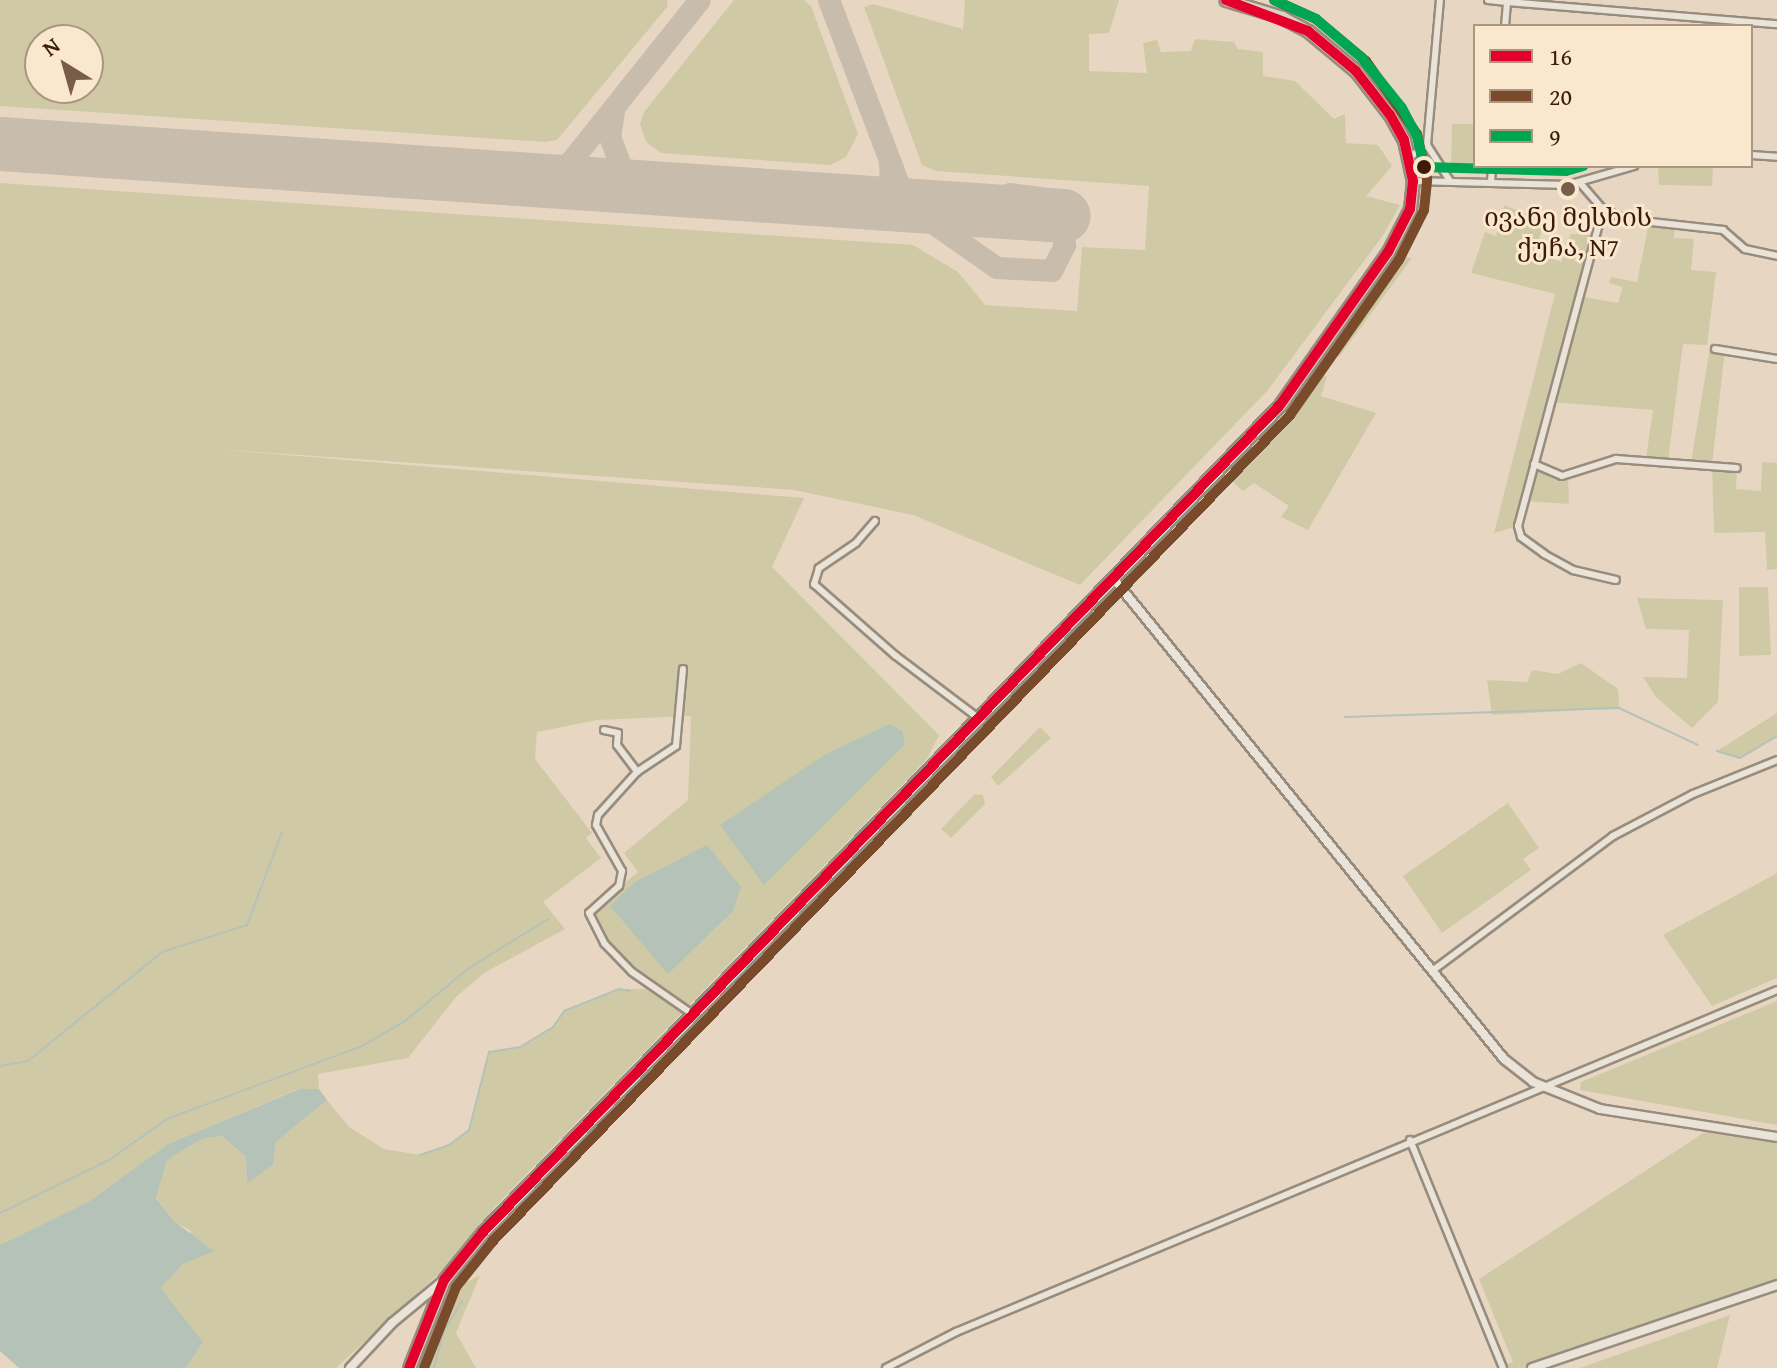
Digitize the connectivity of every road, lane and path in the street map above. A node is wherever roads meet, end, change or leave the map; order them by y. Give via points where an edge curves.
1 (1226, 0) edge
2 (1440, 0) edge
3 (1488, 0) edge
4 (1507, 2) edge
5 (1670, 22) edge
6 (1505, 24) edge
7 (1777, 24) edge
8 (1427, 145) junction
9 (1753, 155) edge
10 (1410, 157) junction
11 (1777, 157) edge
12 (1492, 168) edge
13 (1628, 168) edge
14 (1413, 181) junction
15 (1450, 181) junction
16 (1491, 182) junction
17 (1581, 184) junction
18 (1603, 209) junction
19 (1777, 256) edge
20 (1715, 349) dead end
21 (1777, 359) edge
22 (1534, 464) junction
23 (1737, 468) dead end
24 (875, 521) dead end
25 (1113, 578) junction
26 (1616, 580) dead end
27 (683, 669) dead end
28 (977, 717) junction
29 (604, 730) dead end
30 (1777, 760) edge
31 (637, 772) junction
32 (1432, 971) junction
33 (1777, 990) edge
34 (691, 1013) junction
35 (1543, 1087) junction
36 (1777, 1137) edge
37 (1410, 1140) junction
38 (444, 1280) junction
39 (1777, 1285) edge
40 (350, 1368) edge
41 (409, 1368) edge
42 (886, 1368) edge
43 (1503, 1368) edge
44 (1532, 1368) edge

1 - 10 highway via 1282,17 1335,51 1375,92
2 - 8 street
3 - 4 street
4 - 5 street
4 - 6 street
5 - 7 street
8 - 10 street
8 - 15 street
9 - 11 street
10 - 14 highway
12 - 16 street
13 - 17 street
14 - 15 street
14 - 25 highway via 1410,209 1388,252 1308,369 1280,405
15 - 16 street
16 - 17 street
17 - 18 street
18 - 19 street via 1624,219 1723,230 1745,249
18 - 22 street
20 - 21 street
22 - 23 street via 1562,476 1616,459
22 - 26 street via 1518,526 1521,537 1573,570
24 - 28 street via 856,543 819,568 814,584
25 - 28 highway
25 - 32 street
27 - 31 street via 676,746
28 - 34 highway
29 - 31 street via 618,733 617,745
30 - 32 street via 1693,794 1613,836
31 - 34 street via 598,815 596,825 622,871 619,886 589,913 604,943 632,972
32 - 35 street via 1504,1059
33 - 35 street
34 - 38 highway
35 - 36 street via 1600,1109
35 - 37 street
37 - 42 street via 956,1332
37 - 43 street
38 - 40 street via 392,1323
38 - 41 highway
39 - 44 street

